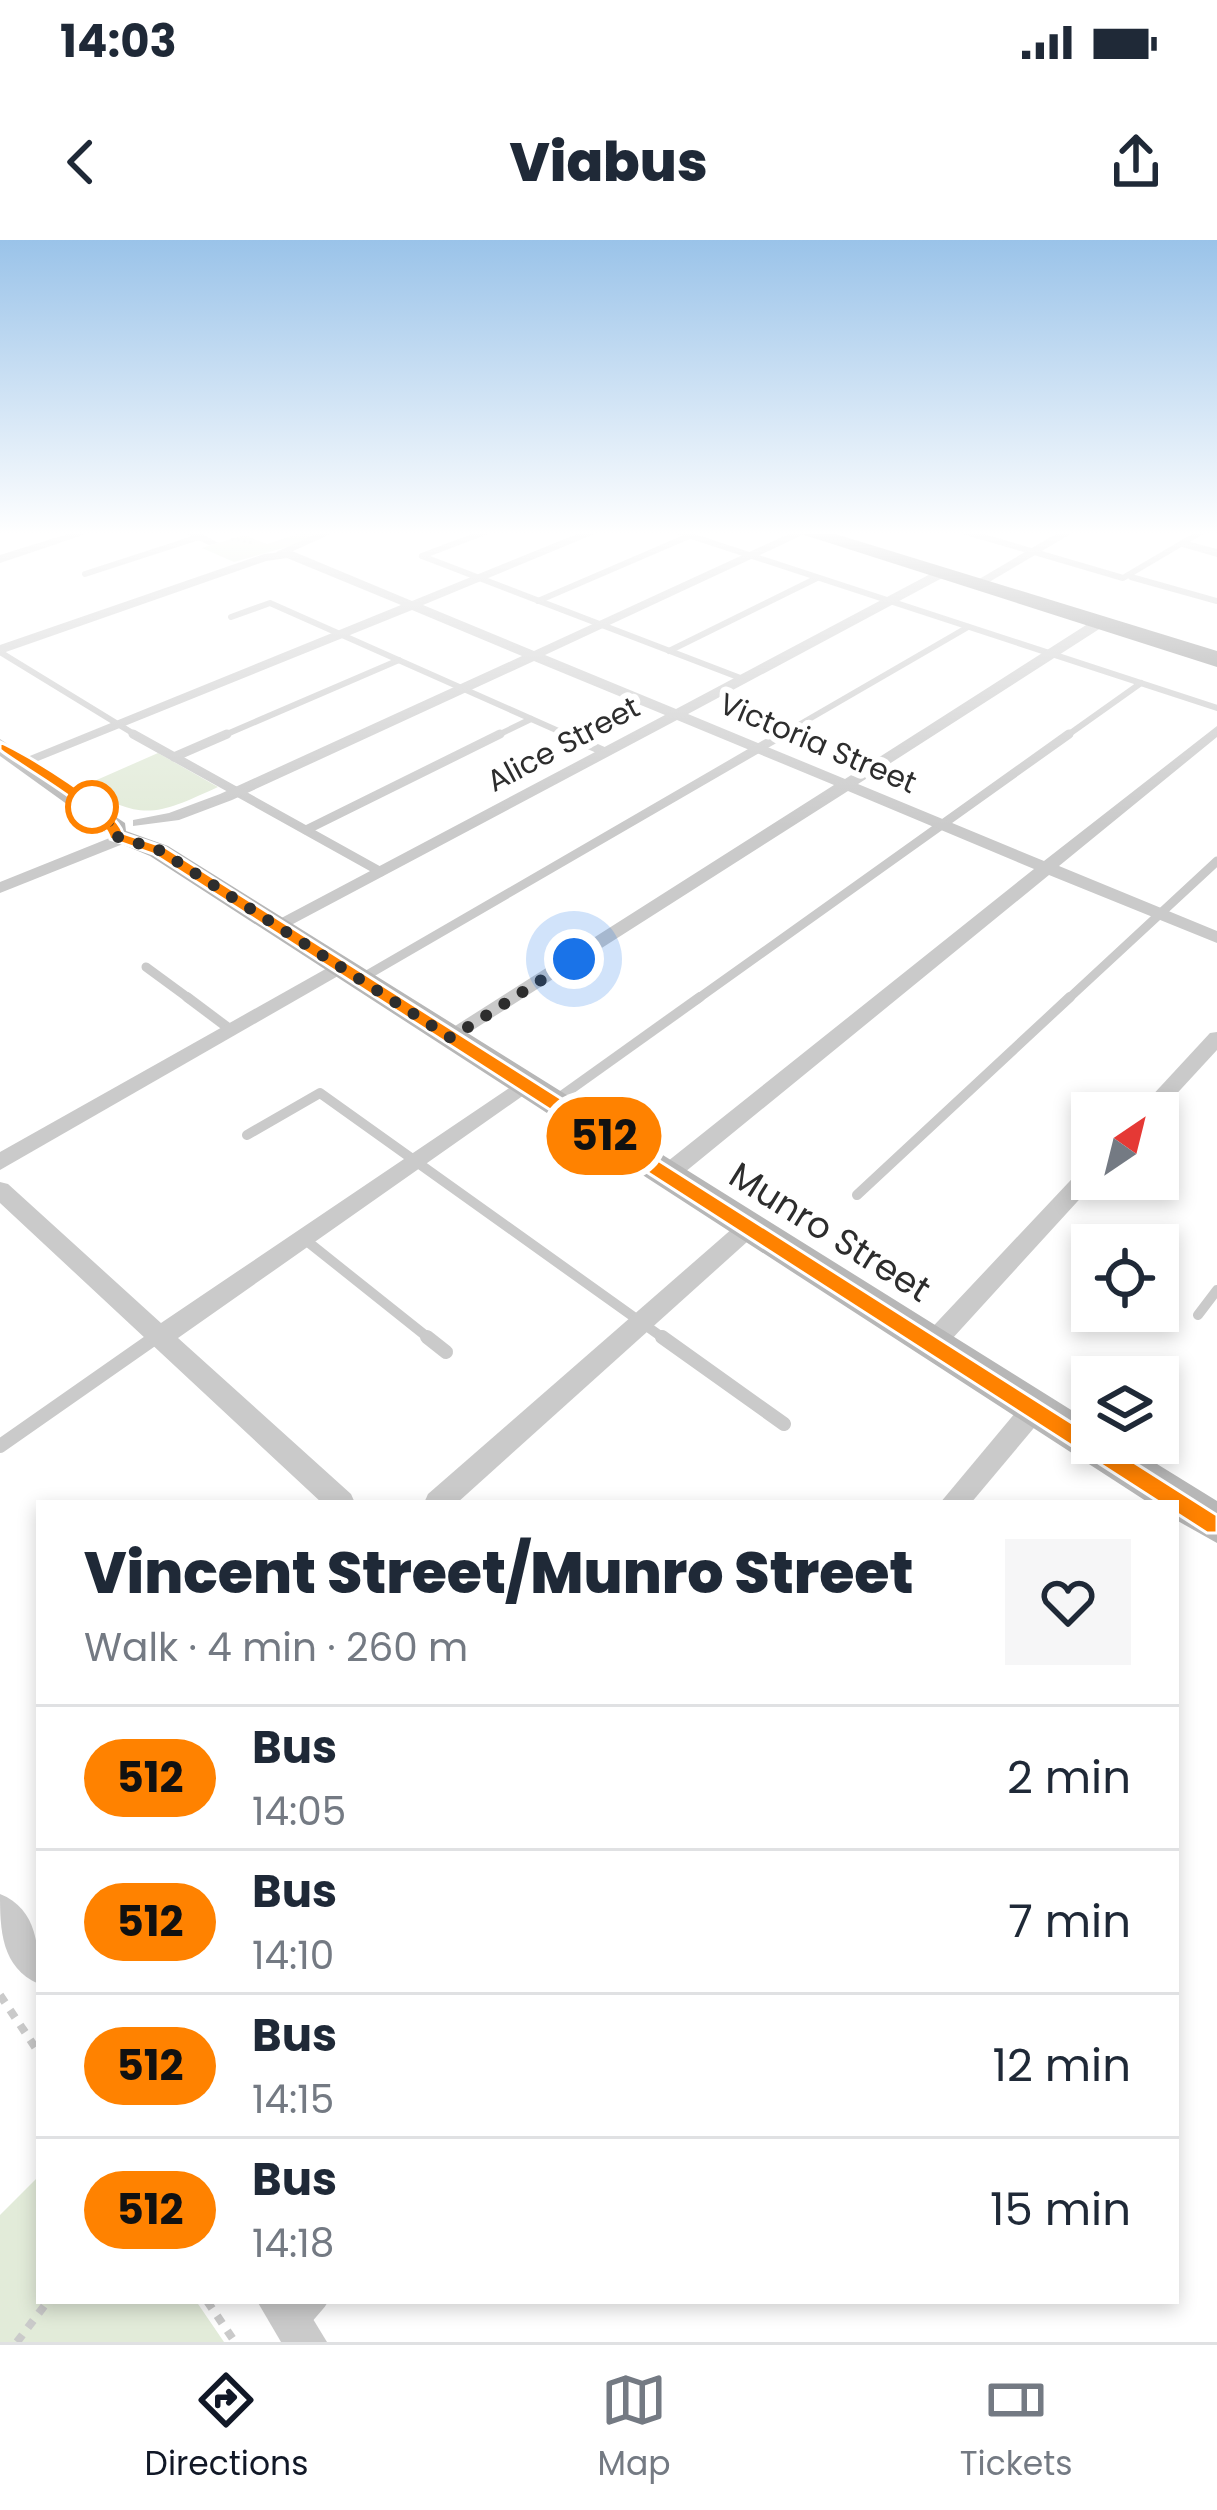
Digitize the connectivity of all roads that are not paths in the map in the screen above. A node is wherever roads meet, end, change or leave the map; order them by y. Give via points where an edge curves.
1 (60, 630) edge
2 (331, 630) edge
3 (350, 630) edge
4 (472, 630) edge
5 (591, 630) edge
6 (615, 630) edge
7 (712, 630) edge
8 (835, 630) edge
9 (961, 630) edge
10 (980, 630) edge
11 (1087, 630) edge
12 (1125, 630) edge
13 (340, 634) junction
14 (0, 651) edge
15 (669, 651) junction
16 (1050, 654) junction
17 (534, 656) junction
18 (1217, 659) edge
19 (399, 660) junction
20 (743, 679) junction
21 (1141, 683) junction
22 (462, 688) junction
23 (1217, 708) edge
24 (677, 714) junction
25 (531, 719) junction
26 (117, 724) junction
27 (1217, 730) edge
28 (759, 748) junction
29 (605, 752) junction
30 (10, 757) edge
31 (174, 757) junction
32 (846, 784) junction
33 (231, 795) junction
34 (942, 824) junction
35 (306, 830) junction
36 (132, 833) junction
37 (1217, 861) edge
38 (1047, 867) junction
39 (381, 872) junction
40 (0, 888) edge
41 (1160, 914) junction
42 (276, 928) junction
43 (1217, 938) edge
44 (146, 967) dead end
45 (348, 975) junction
46 (231, 1030) junction
47 (451, 1038) junction
48 (1217, 1038) edge
49 (1167, 1092) edge
50 (538, 1094) junction
51 (247, 1136) dead end
52 (0, 1162) edge
53 (415, 1162) junction
54 (666, 1175) junction
55 (0, 1190) edge
56 (857, 1195) dead end
57 (1071, 1195) edge
58 (749, 1227) junction
59 (303, 1238) junction
60 (1217, 1290) edge
61 (1198, 1315) dead end
62 (641, 1323) junction
63 (159, 1336) junction
64 (932, 1344) junction
65 (446, 1352) dead end
66 (1035, 1408) junction
67 (784, 1424) dead end
68 (0, 1446) edge
69 (338, 1500) edge
70 (441, 1500) edge
71 (957, 1500) edge
72 (1217, 1524) edge
73 (0, 1911) edge
74 (36, 1962) edge

1 - 14 street
2 - 13 lane
3 - 13 street
4 - 17 street, Victoria Street
5 - 17 street
6 - 15 lane
7 - 15 lane
8 - 20 street, Alice Street
9 - 28 lane
10 - 16 lane
11 - 16 street
12 - 18 highway
13 - 19 lane
13 - 26 street
14 - 26 lane
15 - 20 lane
16 - 21 lane
16 - 32 street
17 - 22 street
17 - 24 street, Victoria Street
19 - 22 lane
19 - 31 lane
20 - 24 street, Alice Street
21 - 23 lane
21 - 34 lane
22 - 25 lane
22 - 33 street
24 - 28 street, Victoria Street
24 - 29 street, Alice Street
25 - 29 lane
25 - 35 lane
26 - 30 street
26 - 31 lane
27 - 38 street
28 - 32 street, Victoria Street
28 - 45 lane
29 - 39 street, Alice Street
30 - 36 street, Munro Street
31 - 33 lane
32 - 34 street, Victoria Street
32 - 47 street
33 - 35 lane
33 - 36 street
34 - 38 street, Victoria Street
34 - 50 lane
35 - 39 lane
36 - 40 street
36 - 42 street, Munro Street
37 - 41 lane
38 - 41 street, Victoria Street
38 - 54 street
39 - 42 street, Alice Street
41 - 43 street, Victoria Street
41 - 56 lane
42 - 45 street, Munro Street
44 - 46 lane
45 - 46 street
45 - 47 street, Munro Street
46 - 52 street
47 - 50 street, Munro Street
48 - 49 street
50 - 53 street
50 - 54 street, Munro Street
51 - 53 lane via 320,1093
53 - 59 street
53 - 62 lane
54 - 58 street, Munro Street
55 - 63 street
57 - 64 street
58 - 62 street
58 - 64 street, Munro Street
59 - 63 street
59 - 65 lane
60 - 61 lane
62 - 67 lane
62 - 70 street
63 - 68 lane
63 - 69 street
64 - 66 street, Munro Street
66 - 71 street
66 - 72 street, Munro Street
73 - 74 street

